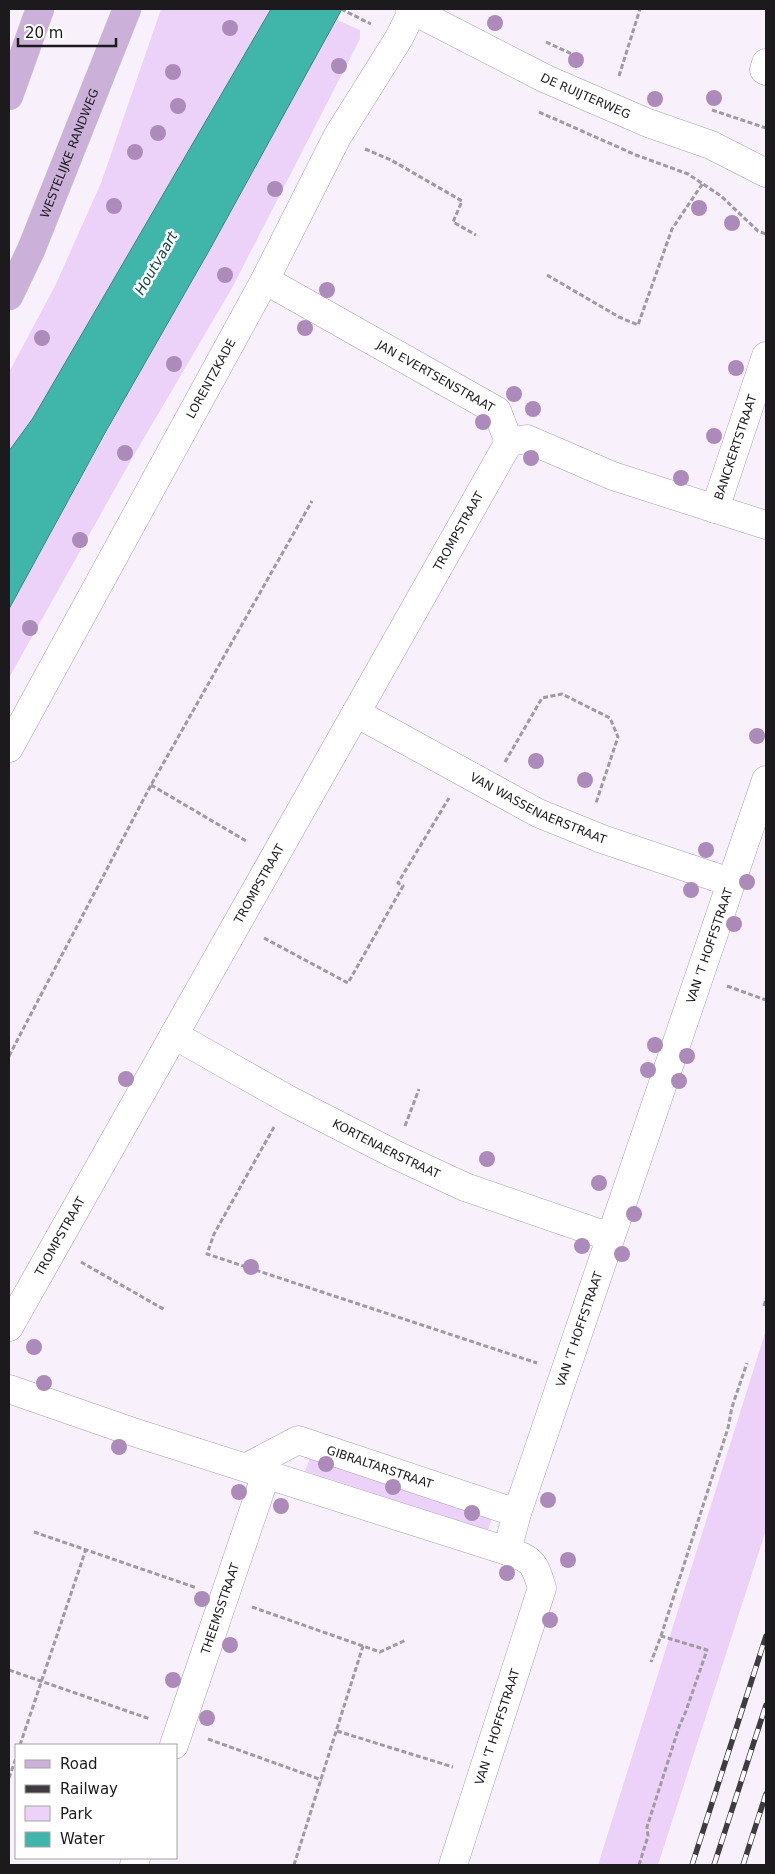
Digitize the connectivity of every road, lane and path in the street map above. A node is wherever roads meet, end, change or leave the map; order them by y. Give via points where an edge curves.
1 (40, 9) edge
2 (127, 9) edge
3 (341, 9) edge
4 (412, 9) edge
5 (640, 9) edge
6 (357, 17) dead end
7 (539, 38) dead end
8 (574, 55) dead end
9 (766, 63) edge
10 (766, 71) edge
11 (610, 72) dead end
12 (619, 76) junction
13 (627, 81) dead end
14 (9, 96) edge
15 (710, 110) dead end
16 (766, 128) edge
17 (337, 137) junction
18 (766, 173) edge
19 (703, 183) dead end
20 (476, 235) dead end
21 (547, 275) dead end
22 (265, 280) junction
23 (9, 296) edge
24 (766, 356) edge
25 (508, 442) junction
26 (312, 501) dead end
27 (715, 509) junction
28 (766, 525) edge
29 (356, 713) junction
30 (9, 748) edge
31 (465, 773) junction
32 (766, 780) edge
33 (151, 785) junction
34 (491, 787) junction
35 (585, 832) junction
36 (275, 857) junction
37 (730, 882) junction
38 (237, 923) junction
39 (698, 977) junction
40 (766, 1000) edge
41 (174, 1035) junction
42 (9, 1056) edge
43 (419, 1089) dead end
44 (289, 1100) junction
45 (396, 1155) junction
46 (610, 1237) junction
47 (54, 1247) junction
48 (766, 1298) edge
49 (764, 1306) dead end
50 (165, 1310) dead end
51 (9, 1327) edge
52 (747, 1363) dead end
53 (566, 1373) junction
54 (9, 1389) edge
55 (257, 1471) junction
56 (518, 1513) junction
57 (34, 1532) dead end
58 (86, 1549) junction
59 (507, 1551) junction
60 (225, 1597) junction
61 (661, 1636) junction
62 (406, 1640) dead end
63 (363, 1646) junction
64 (652, 1662) dead end
65 (9, 1670) edge
66 (41, 1682) junction
67 (337, 1730) junction
68 (177, 1737) edge
69 (20, 1744) edge
70 (15, 1761) edge
71 (482, 1776) junction
72 (9, 1778) edge
73 (322, 1780) junction
74 (294, 1865) edge
75 (453, 1865) edge
76 (639, 1865) edge

1 - 14 main road
2 - 23 main road, WESTELIJKE RANDWEG via 31,250
3 - 6 path
4 - 17 street, LORENTZKADE via 399,38
4 - 18 street, DE RUIJTERWEG via 546,79 648,123 710,145
5 - 12 path
7 - 8 path
9 - 10 street
11 - 12 path
12 - 13 path
15 - 16 path
17 - 20 path via 391,160 462,200 453,222
17 - 22 street, LORENTZKADE
19 - 21 path via 672,228 638,325
22 - 25 street, JAN EVERTSENSTRAAT via 497,411
22 - 30 street, LORENTZKADE
24 - 27 street, BANCKERTSTRAAT
25 - 27 street via 527,439 612,476
25 - 29 street, TROMPSTRAAT
26 - 33 path
27 - 28 street
29 - 31 street, VAN WASSENAERSTRAAT
29 - 36 street, TROMPSTRAAT
31 - 34 street, VAN WASSENAERSTRAAT
31 - 38 path via 398,883 403,886 348,983
32 - 37 street, VAN 'T HOFFSTRAAT
33 - 36 path
33 - 42 path
34 - 35 street, VAN WASSENAERSTRAAT via 538,813
34 - 35 path via 542,698 562,694 610,718 618,737
35 - 37 street, VAN WASSENAERSTRAAT
36 - 38 street, TROMPSTRAAT
37 - 39 street, VAN 'T HOFFSTRAAT
38 - 41 street, TROMPSTRAAT
39 - 40 path
39 - 46 street, VAN 'T HOFFSTRAAT
41 - 44 street, KORTENAERSTRAAT
41 - 47 street, TROMPSTRAAT
43 - 45 path
44 - 45 street, KORTENAERSTRAAT
44 - 53 path via 214,1234 207,1254
45 - 46 street, KORTENAERSTRAAT via 465,1187
46 - 53 street, VAN 'T HOFFSTRAAT
47 - 50 path
47 - 51 street, TROMPSTRAAT
48 - 49 path
52 - 61 path
53 - 56 street, VAN 'T HOFFSTRAAT
54 - 55 street
55 - 56 street, GIBRALTARSTRAAT via 298,1440
55 - 59 street
55 - 60 street, THEEMSSTRAAT
56 - 59 street, VAN 'T HOFFSTRAAT
57 - 58 path
58 - 60 path
58 - 66 path
59 - 71 street, VAN 'T HOFFSTRAAT via 535,1566 542,1588
60 - 63 path
60 - 68 street, THEEMSSTRAAT
61 - 64 path
61 - 76 path via 707,1650 647,1826 648,1836
62 - 63 path via 380,1652
63 - 67 path
65 - 66 path
66 - 68 path
66 - 69 path
67 - 71 path
67 - 73 path
68 - 73 path
70 - 72 path
71 - 75 street, VAN 'T HOFFSTRAAT
73 - 74 path

